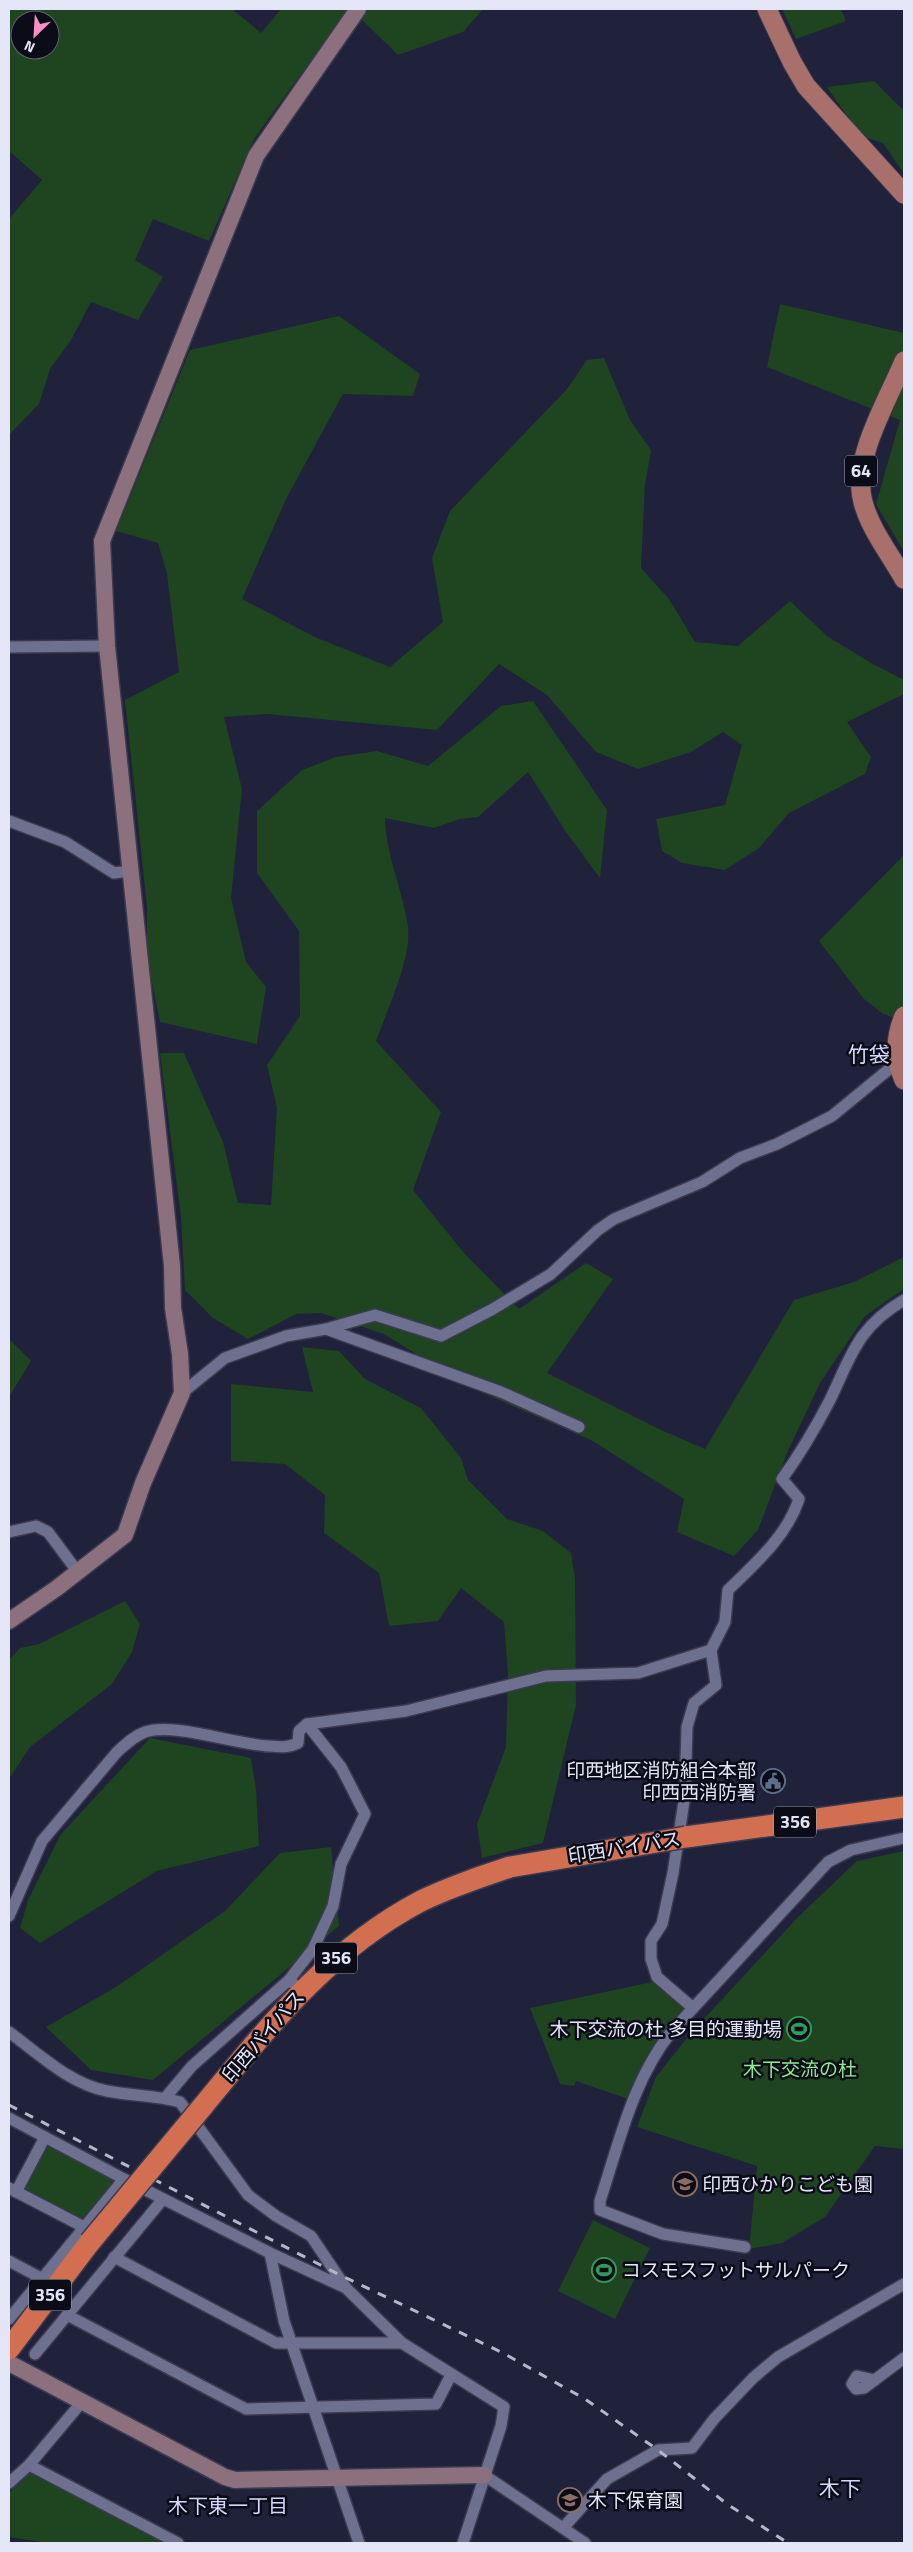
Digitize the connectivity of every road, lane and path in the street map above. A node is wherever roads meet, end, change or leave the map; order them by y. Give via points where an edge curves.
1 (358, 9) edge
2 (768, 9) edge
3 (904, 194) edge
4 (904, 362) edge
5 (904, 579) edge
6 (107, 646) junction
7 (9, 647) edge
8 (9, 821) edge
9 (131, 871) junction
10 (904, 1016) edge
11 (899, 1061) junction
12 (904, 1080) edge
13 (904, 1300) edge
14 (326, 1329) junction
15 (182, 1393) junction
16 (579, 1427) dead end
17 (9, 1532) edge
18 (77, 1572) junction
19 (9, 1621) edge
20 (711, 1650) junction
21 (307, 1724) junction
22 (904, 1807) edge
23 (904, 1838) edge
24 (9, 1916) edge
25 (295, 1985) junction
26 (693, 2008) junction
27 (9, 2032) edge
28 (165, 2098) junction
29 (9, 2118) edge
30 (45, 2137) junction
31 (124, 2179) junction
32 (13, 2190) edge
33 (163, 2199) junction
34 (87, 2234) junction
35 (745, 2247) dead end
36 (270, 2253) junction
37 (114, 2257) junction
38 (9, 2261) edge
39 (41, 2278) junction
40 (904, 2284) edge
41 (346, 2288) junction
42 (67, 2315) junction
43 (9, 2319) edge
44 (293, 2344) junction
45 (402, 2344) junction
46 (9, 2349) edge
47 (35, 2354) dead end
48 (904, 2358) edge
49 (9, 2364) edge
50 (452, 2375) junction
51 (875, 2380) dead end
52 (81, 2403) junction
53 (311, 2407) junction
54 (29, 2465) junction
55 (484, 2475) junction
56 (337, 2477) junction
57 (9, 2484) edge
58 (563, 2528) junction
59 (178, 2543) edge
60 (359, 2543) edge
61 (462, 2543) edge
62 (585, 2543) edge

1 - 6 street via 256,156 102,541
2 - 3 main road via 806,86
4 - 5 main road, 64 via 864,457 860,476 862,500 868,516
6 - 7 street
6 - 9 street
8 - 9 street via 65,842 114,873
9 - 15 street
10 - 11 main road via 898,1030
11 - 12 main road
11 - 14 street via 832,1116 777,1144 740,1158 702,1182 614,1218 551,1274 441,1336 375,1315
13 - 20 street via 873,1322 861,1337 829,1401 782,1479 800,1499 794,1515 762,1557 728,1590 725,1622
14 - 15 street via 286,1336 231,1355
14 - 16 street via 501,1392
15 - 18 street via 143,1483 125,1535
17 - 18 street via 36,1526 48,1532
18 - 19 street
20 - 21 street via 638,1673 546,1676 406,1711
20 - 26 street via 716,1685 694,1703 687,1727 684,1795 673,1873 662,1924 651,1941 651,1959 657,1977
21 - 24 street via 299,1731 298,1743 290,1747 248,1745 172,1728 146,1731 131,1739 42,1841
21 - 25 street via 340,1767 365,1814 341,1864 333,1906
22 - 25 highway, 印西バイパス / 356, bridge via 686,1837 510,1867 455,1886 398,1914
23 - 26 street via 851,1850 828,1862
25 - 28 street via 192,2066
25 - 34 highway, 印西バイパス / 356, bridge via 272,2021 204,2106
26 - 35 street via 660,2046 643,2075 599,2207 602,2213 663,2234
27 - 28 street via 74,2079 106,2091
28 - 41 street via 180,2102 248,2195 311,2236
29 - 30 street
30 - 31 street
30 - 32 street
31 - 33 street
31 - 34 street
32 - 34 street
33 - 36 street
33 - 37 street
34 - 39 street
34 - 46 highway, 印西バイパス / 356
36 - 41 street
36 - 44 street via 284,2321
37 - 42 street
37 - 44 street via 276,2343
38 - 39 street
39 - 43 street
40 - 58 street via 778,2357 714,2419 692,2448 658,2450 607,2479
41 - 45 street
42 - 47 street
42 - 53 street via 246,2409
44 - 45 street
44 - 53 street
45 - 50 street
48 - 51 street
49 - 52 street
50 - 53 street via 436,2404
50 - 55 street via 504,2407
52 - 54 street
52 - 56 street via 235,2480
53 - 56 street
54 - 57 street
54 - 59 street
55 - 56 street
55 - 58 street
55 - 61 street
56 - 60 street
58 - 62 street

